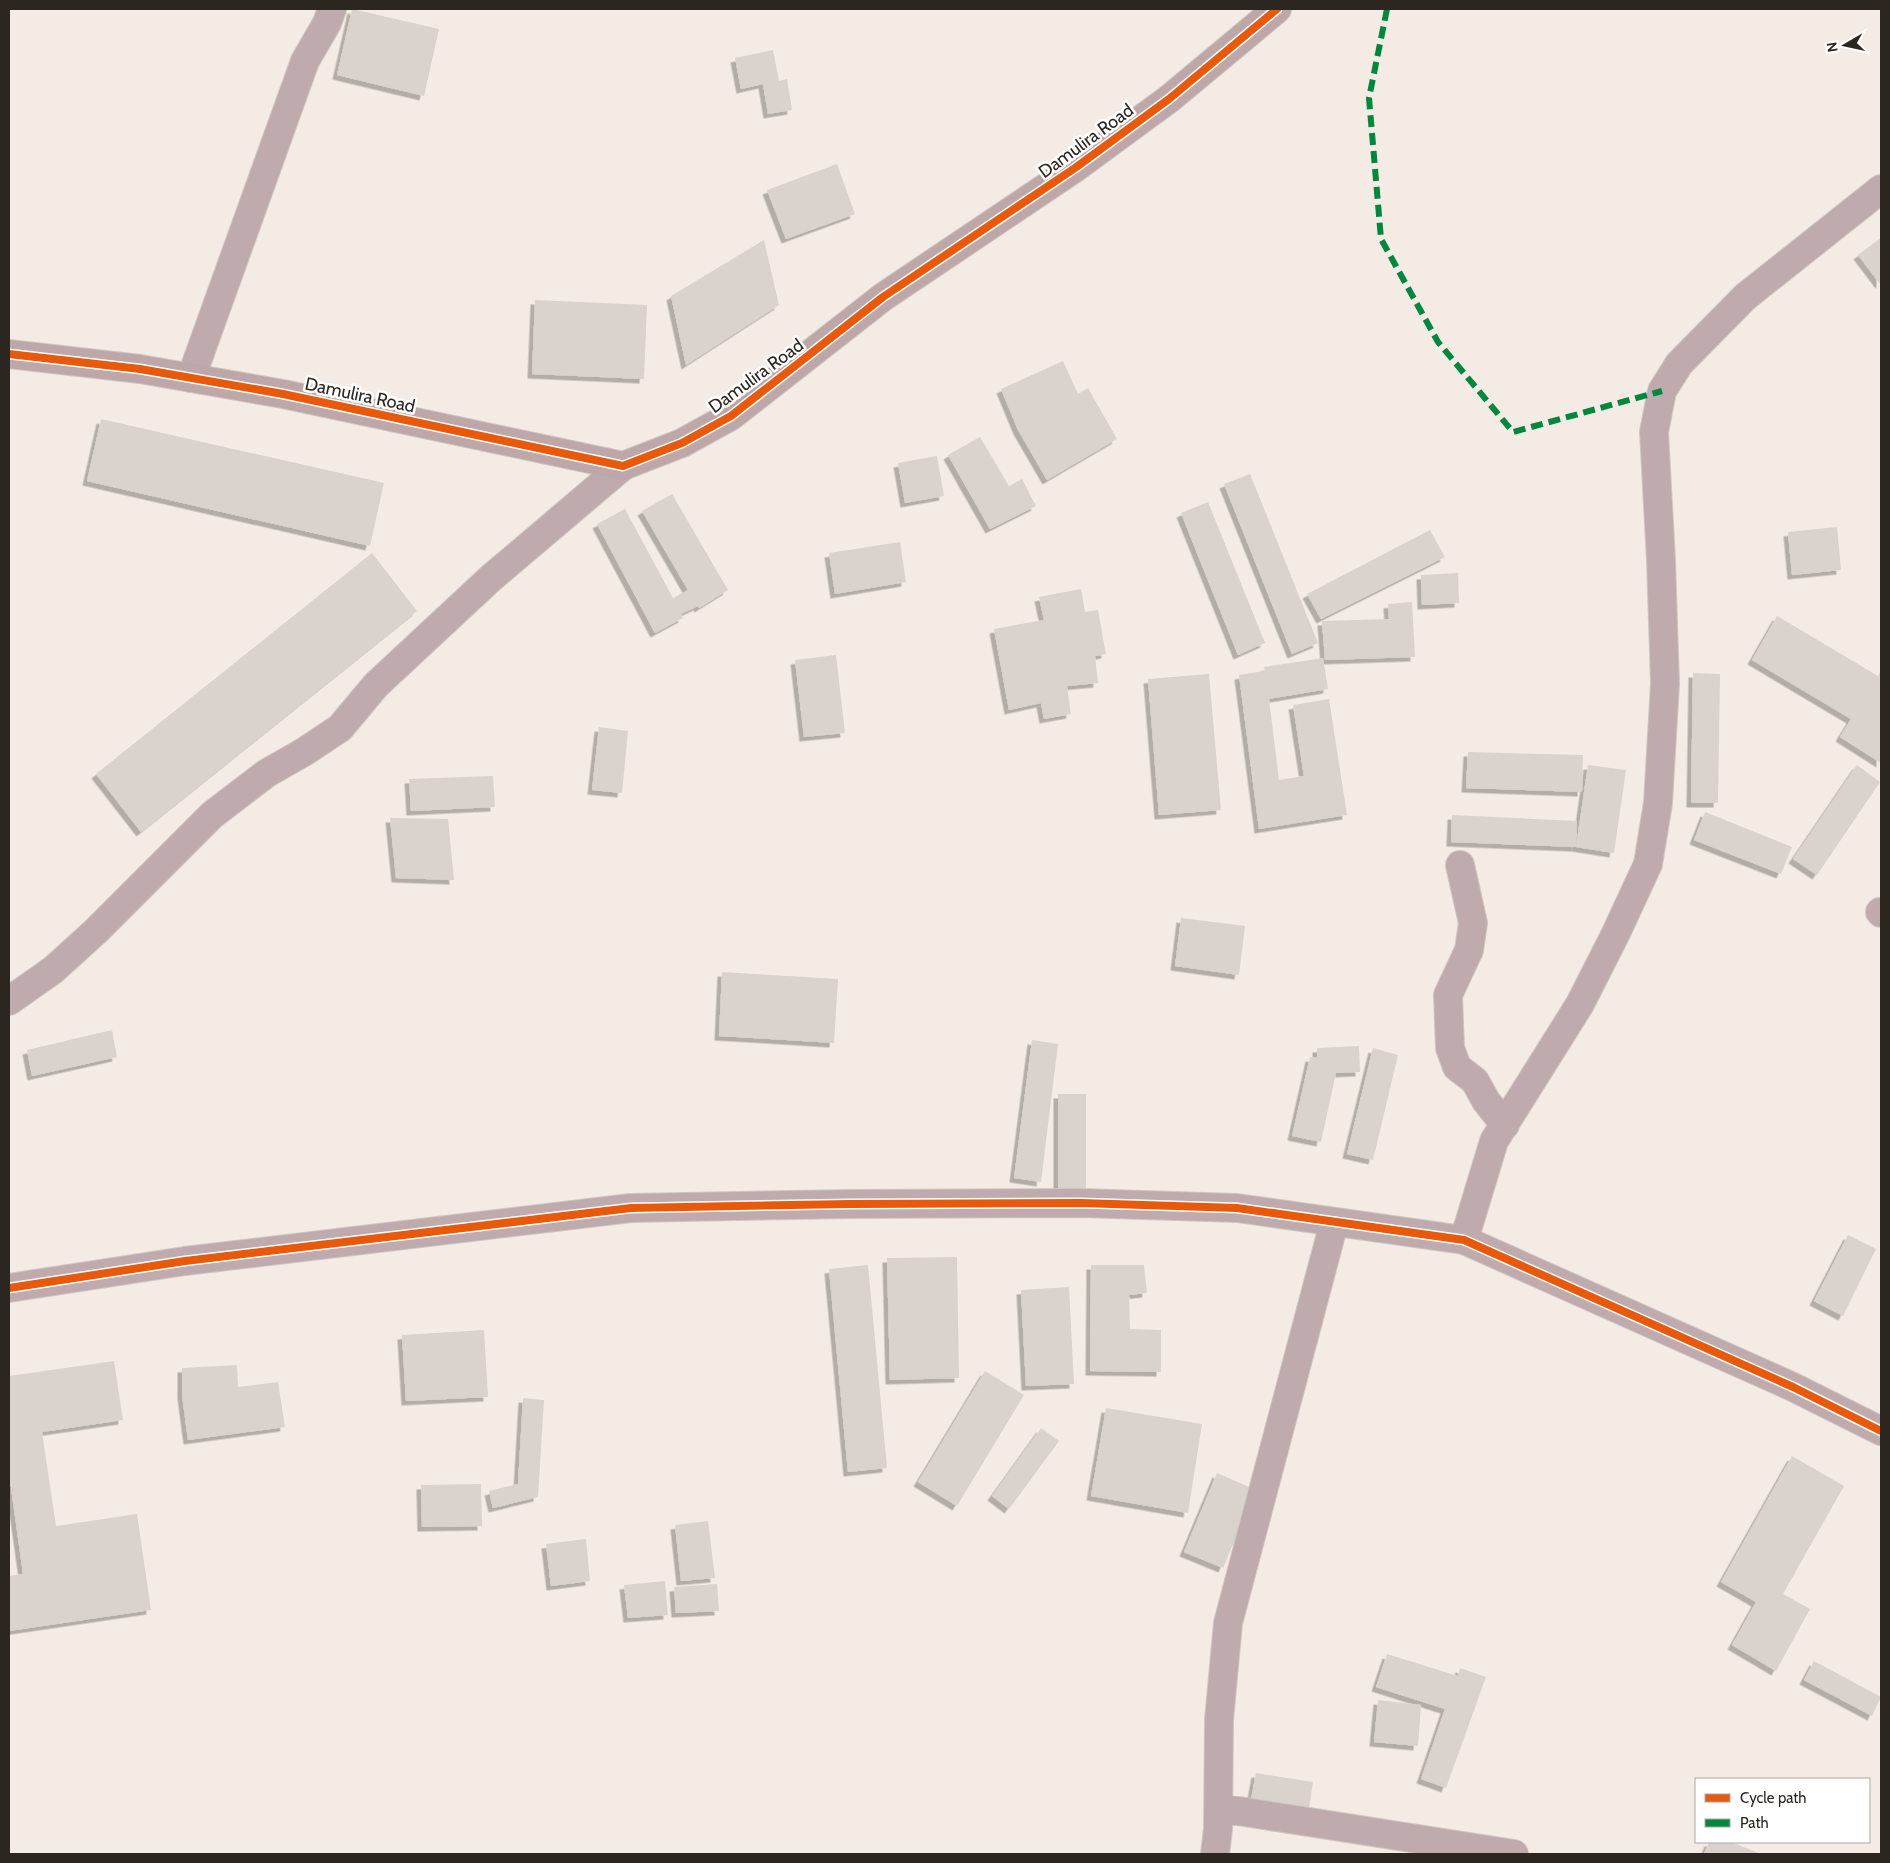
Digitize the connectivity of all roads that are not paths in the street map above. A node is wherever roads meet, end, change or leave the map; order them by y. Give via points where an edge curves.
1 (332, 9) edge
2 (1277, 9) edge
3 (1881, 189) edge
4 (9, 354) edge
5 (191, 378) junction
6 (624, 466) junction
7 (1460, 864) dead end
8 (9, 1001) edge
9 (1505, 1125) junction
10 (1334, 1223) junction
11 (1464, 1240) junction
12 (9, 1288) edge
13 (1881, 1431) edge
14 (1219, 1808) junction
15 (1215, 1854) edge
16 (1514, 1854) edge

1 - 5 street via 305,61
2 - 6 street, Damulira Road via 1169,99 1075,168 883,297 731,416 682,443
3 - 9 street via 1745,297 1679,364 1662,391 1654,432 1665,684 1658,803 1648,864 1580,1004
4 - 5 street, Damulira Road
5 - 6 street, Damulira Road via 283,394
6 - 8 street via 491,578 376,685 340,728 267,773 212,815 96,931 53,970
7 - 9 street via 1473,923 1469,950 1448,995 1450,1048 1457,1067 1474,1081
9 - 11 street via 1494,1141
10 - 11 street
10 - 12 street via 1237,1208 1081,1203 631,1208 185,1261
10 - 14 street via 1228,1623 1219,1720
11 - 13 street via 1793,1387
14 - 15 street
14 - 16 street

